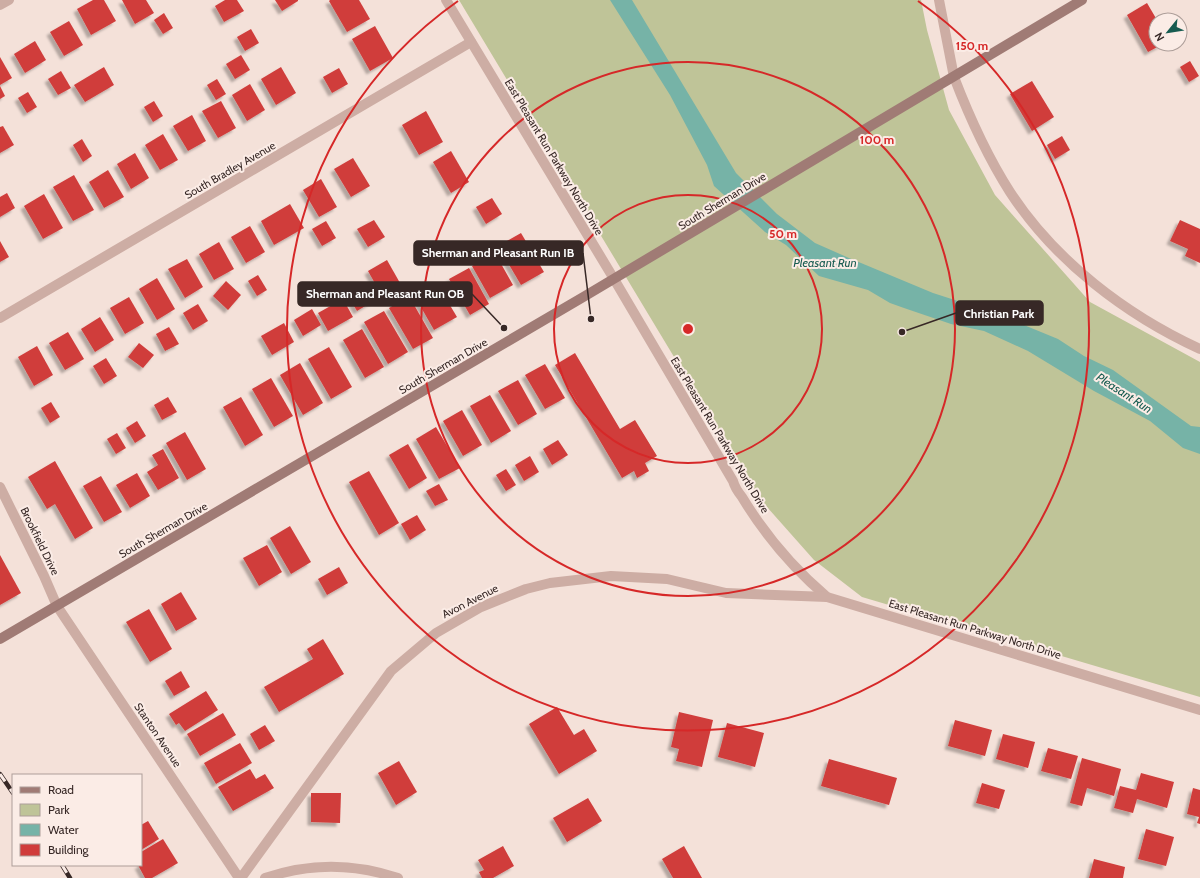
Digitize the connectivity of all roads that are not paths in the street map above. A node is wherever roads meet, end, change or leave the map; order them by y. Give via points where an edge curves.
1 (9, 0) edge
2 (446, 0) edge
3 (939, 0) edge
4 (1082, 0) edge
5 (0, 5) edge
6 (471, 42) junction
7 (954, 77) junction
8 (614, 278) junction
9 (0, 318) edge
10 (1200, 349) edge
11 (0, 486) edge
12 (827, 597) junction
13 (57, 606) junction
14 (0, 639) edge
15 (1200, 710) edge
16 (240, 878) edge
17 (264, 878) edge
18 (398, 878) edge

1 - 5 street
2 - 6 street, East Pleasant Run Parkway North Drive
3 - 7 street
4 - 7 main road, South Sherman Drive
6 - 8 street, East Pleasant Run Parkway North Drive
6 - 9 street, South Bradley Avenue
7 - 8 main road, South Sherman Drive
7 - 10 street via 994,166 1034,225 1068,261 1107,293 1170,334
8 - 12 street, East Pleasant Run Parkway North Drive via 749,511 779,551
8 - 13 main road, South Sherman Drive
11 - 13 street, Brookfield Drive
12 - 15 street, East Pleasant Run Parkway North Drive
12 - 16 street, Avon Avenue via 726,593 666,579 611,576 550,583 526,589 481,607 436,633 391,671
13 - 14 main road, South Sherman Drive
13 - 16 street, Stanton Avenue
17 - 18 street via 300,868 336,866 368,869

